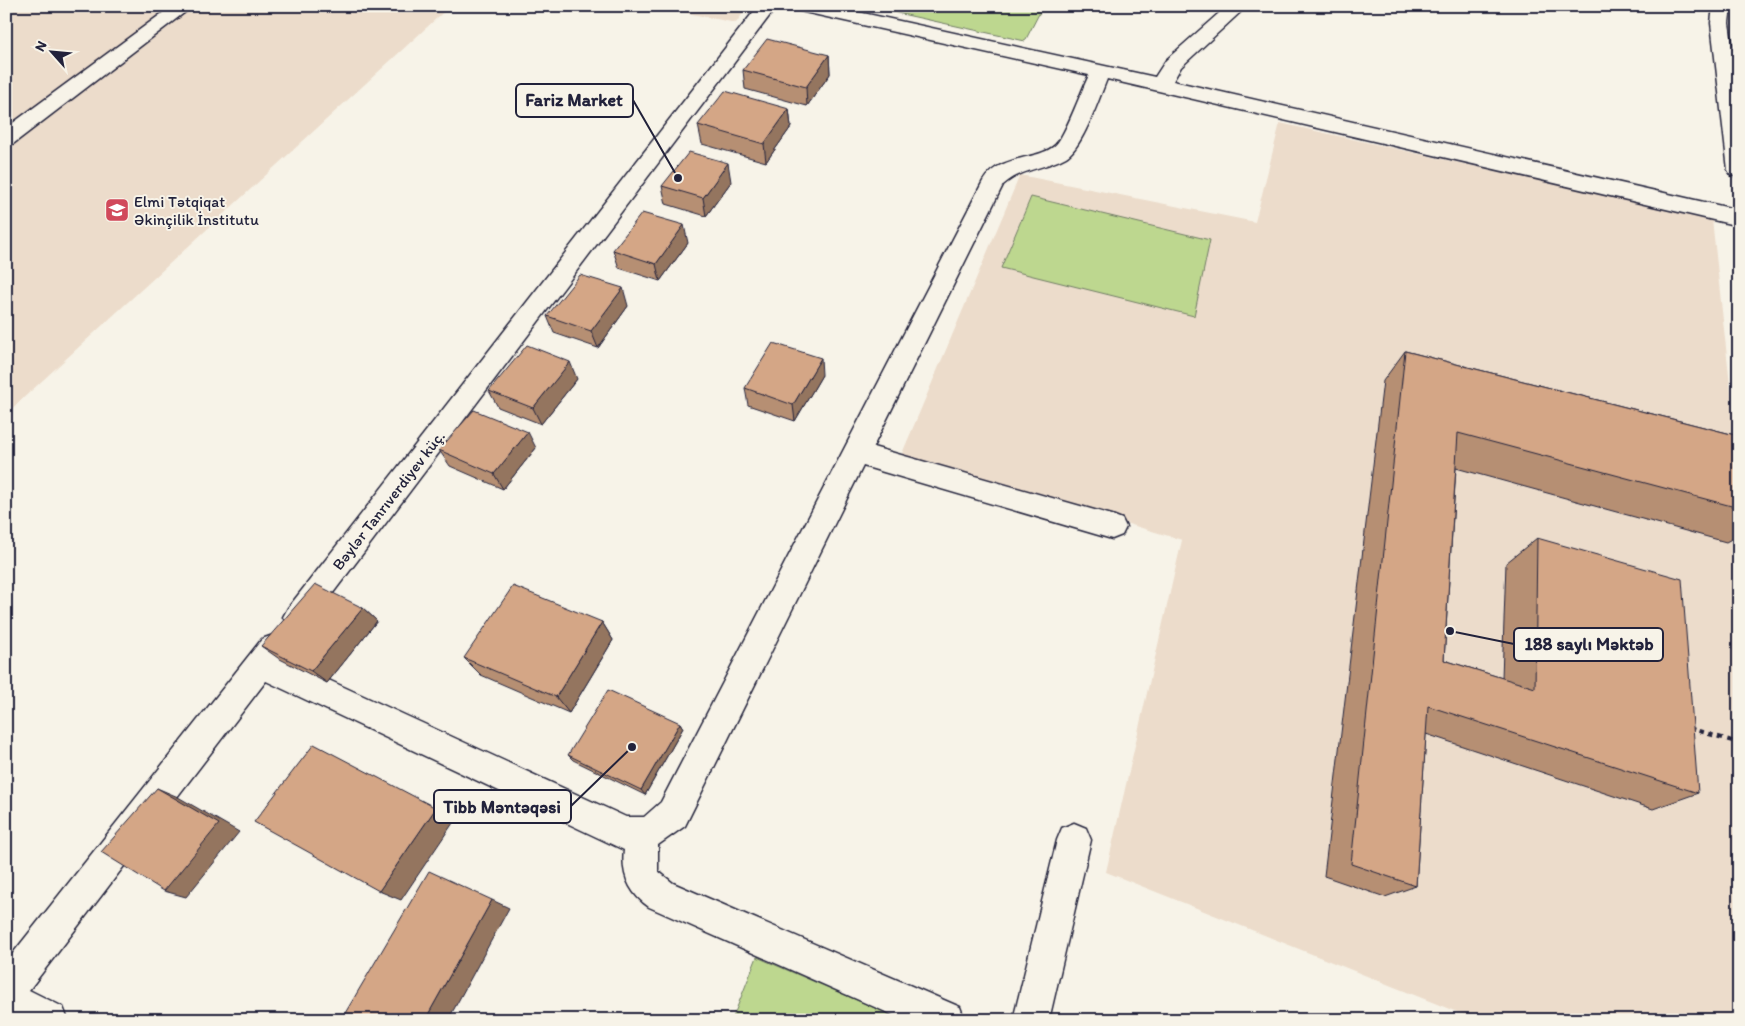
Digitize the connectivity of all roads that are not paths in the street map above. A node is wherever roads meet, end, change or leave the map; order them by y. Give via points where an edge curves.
1 (184, 6) edge
2 (768, 6) edge
3 (804, 6) edge
4 (1238, 6) edge
5 (1722, 6) edge
6 (1101, 71) junction
7 (1161, 85) junction
8 (6, 139) edge
9 (1739, 170) edge
10 (1739, 218) edge
11 (856, 453) junction
12 (1112, 527) dead end
13 (262, 664) junction
14 (642, 836) junction
15 (1074, 840) dead end
16 (6, 991) edge
17 (6, 998) edge
18 (50, 1020) edge
19 (947, 1020) edge
20 (1031, 1020) edge

1 - 8 street
2 - 13 street, Bəylər Tanrıverdiyev küç.
3 - 6 street
4 - 7 street via 1173,64
5 - 9 street via 1720,23
6 - 7 street
6 - 11 street via 1066,147 1058,154 1016,165 994,181
7 - 10 street
11 - 12 street
11 - 14 street via 673,814
13 - 14 street via 615,829
13 - 16 street, Bəylər Tanrıverdiyev küç.
14 - 19 street via 640,871 646,885 661,895
15 - 20 street
17 - 18 street

